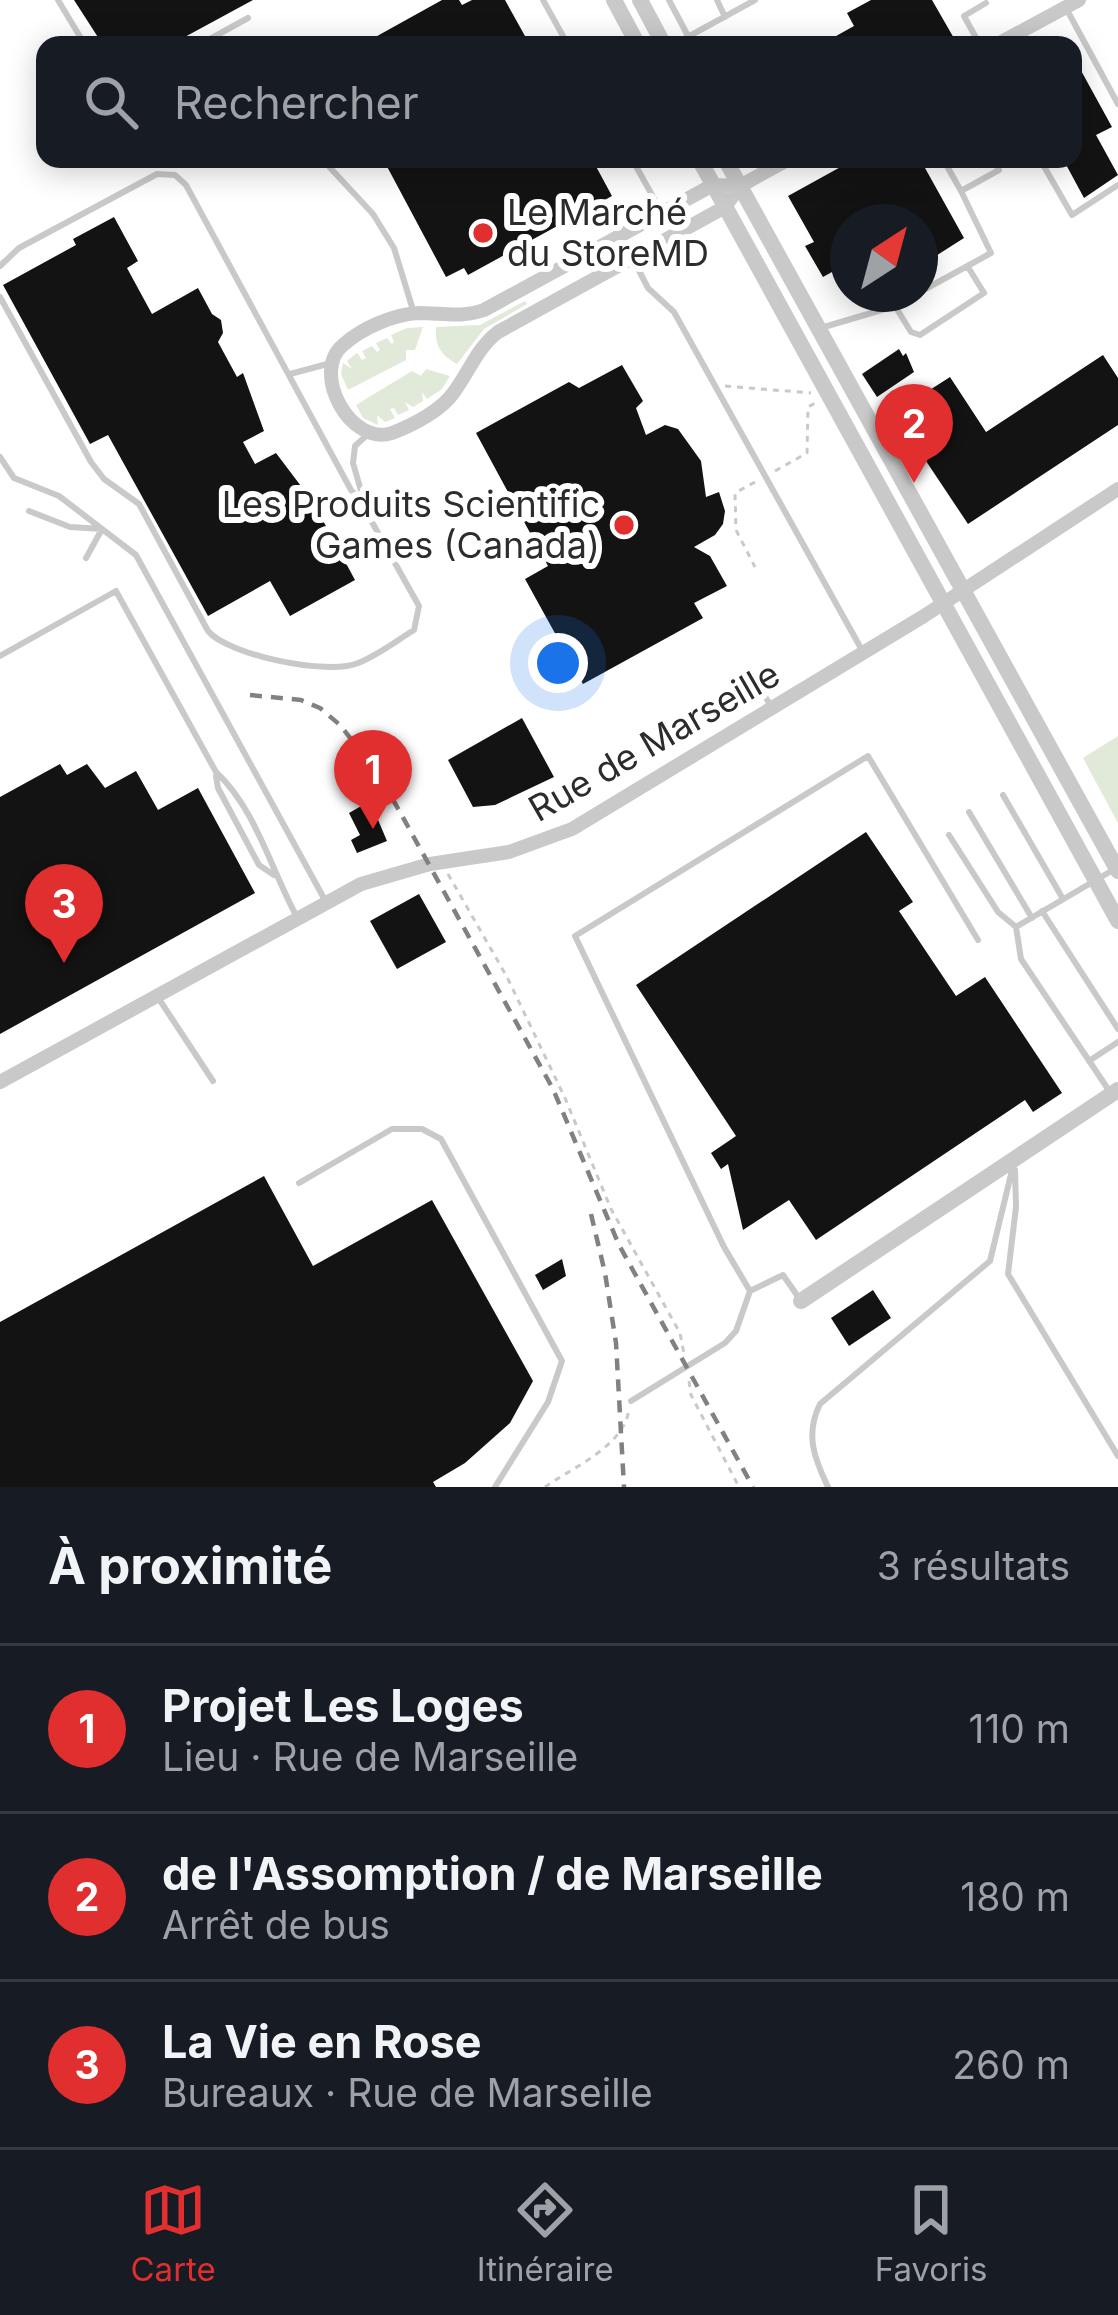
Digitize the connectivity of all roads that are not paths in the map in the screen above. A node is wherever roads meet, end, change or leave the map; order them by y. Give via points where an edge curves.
1 (58, 0) edge
2 (543, 0) edge
3 (614, 0) edge
4 (640, 0) edge
5 (669, 0) edge
6 (717, 0) edge
7 (755, 0) edge
8 (986, 2) edge
9 (1072, 4) edge
10 (725, 16) junction
11 (248, 18) dead end
12 (80, 36) edge
13 (215, 36) edge
14 (563, 36) edge
15 (633, 36) edge
16 (662, 36) edge
17 (688, 36) joint
18 (975, 36) edge
19 (1013, 36) edge
20 (1118, 104) edge
21 (330, 168) edge
22 (637, 168) edge
23 (704, 168) edge
24 (730, 168) edge
25 (772, 168) edge
26 (948, 168) edge
27 (998, 168) edge
28 (1044, 168) edge
29 (713, 184) junction
30 (1118, 185) edge
31 (740, 186) junction
32 (961, 191) junction
33 (725, 207) junction
34 (662, 213) junction
35 (632, 258) junction
36 (0, 266) edge
37 (968, 266) junction
38 (938, 282) edge
39 (0, 297) edge
40 (875, 312) edge
41 (899, 312) edge
42 (414, 314) junction
43 (819, 329) junction
44 (331, 363) junction
45 (290, 374) junction
46 (369, 434) junction
47 (0, 457) edge
48 (1118, 489) edge
49 (362, 502) junction
50 (29, 511) dead end
51 (337, 516) dead end
52 (101, 529) junction
53 (86, 558) dead end
54 (962, 592) junction
55 (942, 605) junction
56 (864, 654) junction
57 (0, 656) edge
58 (749, 671) dead end
59 (773, 709) junction
60 (1003, 795) dead end
61 (969, 812) dead end
62 (949, 835) dead end
63 (1117, 870) edge
64 (1095, 879) junction
65 (1063, 899) junction
66 (326, 902) junction
67 (1042, 911) junction
68 (297, 918) junction
69 (1031, 918) junction
70 (1118, 921) edge
71 (1016, 927) junction
72 (978, 940) dead end
73 (157, 996) junction
74 (1118, 1029) edge
75 (1118, 1042) edge
76 (1089, 1061) junction
77 (213, 1081) dead end
78 (0, 1082) edge
79 (1115, 1092) edge
80 (1015, 1160) junction
81 (299, 1183) dead end
82 (750, 1291) junction
83 (801, 1301) joint
84 (631, 1402) road end
85 (1118, 1456) edge
86 (495, 1487) edge
87 (828, 1487) edge

1 - 12 lane
2 - 14 lane
3 - 15 street
4 - 16 street
5 - 17 lane
6 - 10 lane
7 - 10 lane
8 - 18 lane via 964,16
9 - 19 street
9 - 20 lane
10 - 17 lane
11 - 13 lane
21 - 42 lane via 394,248
22 - 34 lane
23 - 29 street
24 - 31 street
25 - 31 street
26 - 32 lane
27 - 32 lane
28 - 30 lane via 1072,215
29 - 31 street
29 - 33 street
29 - 34 street
31 - 33 street
31 - 43 street
32 - 37 lane via 991,253
33 - 35 street
33 - 55 street
34 - 42 street via 484,310
35 - 46 street via 491,337 440,407 395,432
35 - 56 lane via 674,312
36 - 45 lane via 158,174 176,175
37 - 38 lane
37 - 41 lane via 983,293 920,335
39 - 49 lane via 91,462 139,504 208,631 225,646 350,666 415,630 418,606
40 - 43 lane
42 - 44 street via 350,340
43 - 54 street
44 - 45 lane
44 - 46 street via 332,385
45 - 49 lane
46 - 49 lane via 352,454
47 - 52 lane via 14,478 58,496
48 - 54 street, Rue de Marseille
49 - 51 lane
50 - 52 lane
52 - 53 lane
52 - 66 lane via 144,567
54 - 55 street, Rue de Marseille
54 - 63 street
55 - 56 street, Rue de Marseille
55 - 64 street
56 - 59 street, Rue de Marseille
57 - 68 lane via 116,591 260,865
58 - 59 lane
59 - 66 street, Rue de Marseille via 572,829 383,877
60 - 65 lane
61 - 69 lane
62 - 71 lane
63 - 64 lane
64 - 65 lane
64 - 70 street
65 - 67 lane
66 - 68 street, Rue de Marseille
67 - 69 lane
67 - 74 lane
68 - 73 street, Rue de Marseille
69 - 71 lane
71 - 76 lane via 1021,959
72 - 82 lane via 868,756 575,935
73 - 77 lane
73 - 78 street, Rue de Marseille
75 - 76 lane
76 - 79 lane
79 - 80 street
80 - 83 street
80 - 85 lane via 1008,1274
80 - 87 lane via 990,1261 820,1403 812,1451
81 - 86 lane via 392,1129 441,1138 562,1361 548,1402
82 - 83 lane via 783,1275
82 - 84 lane via 725,1343

